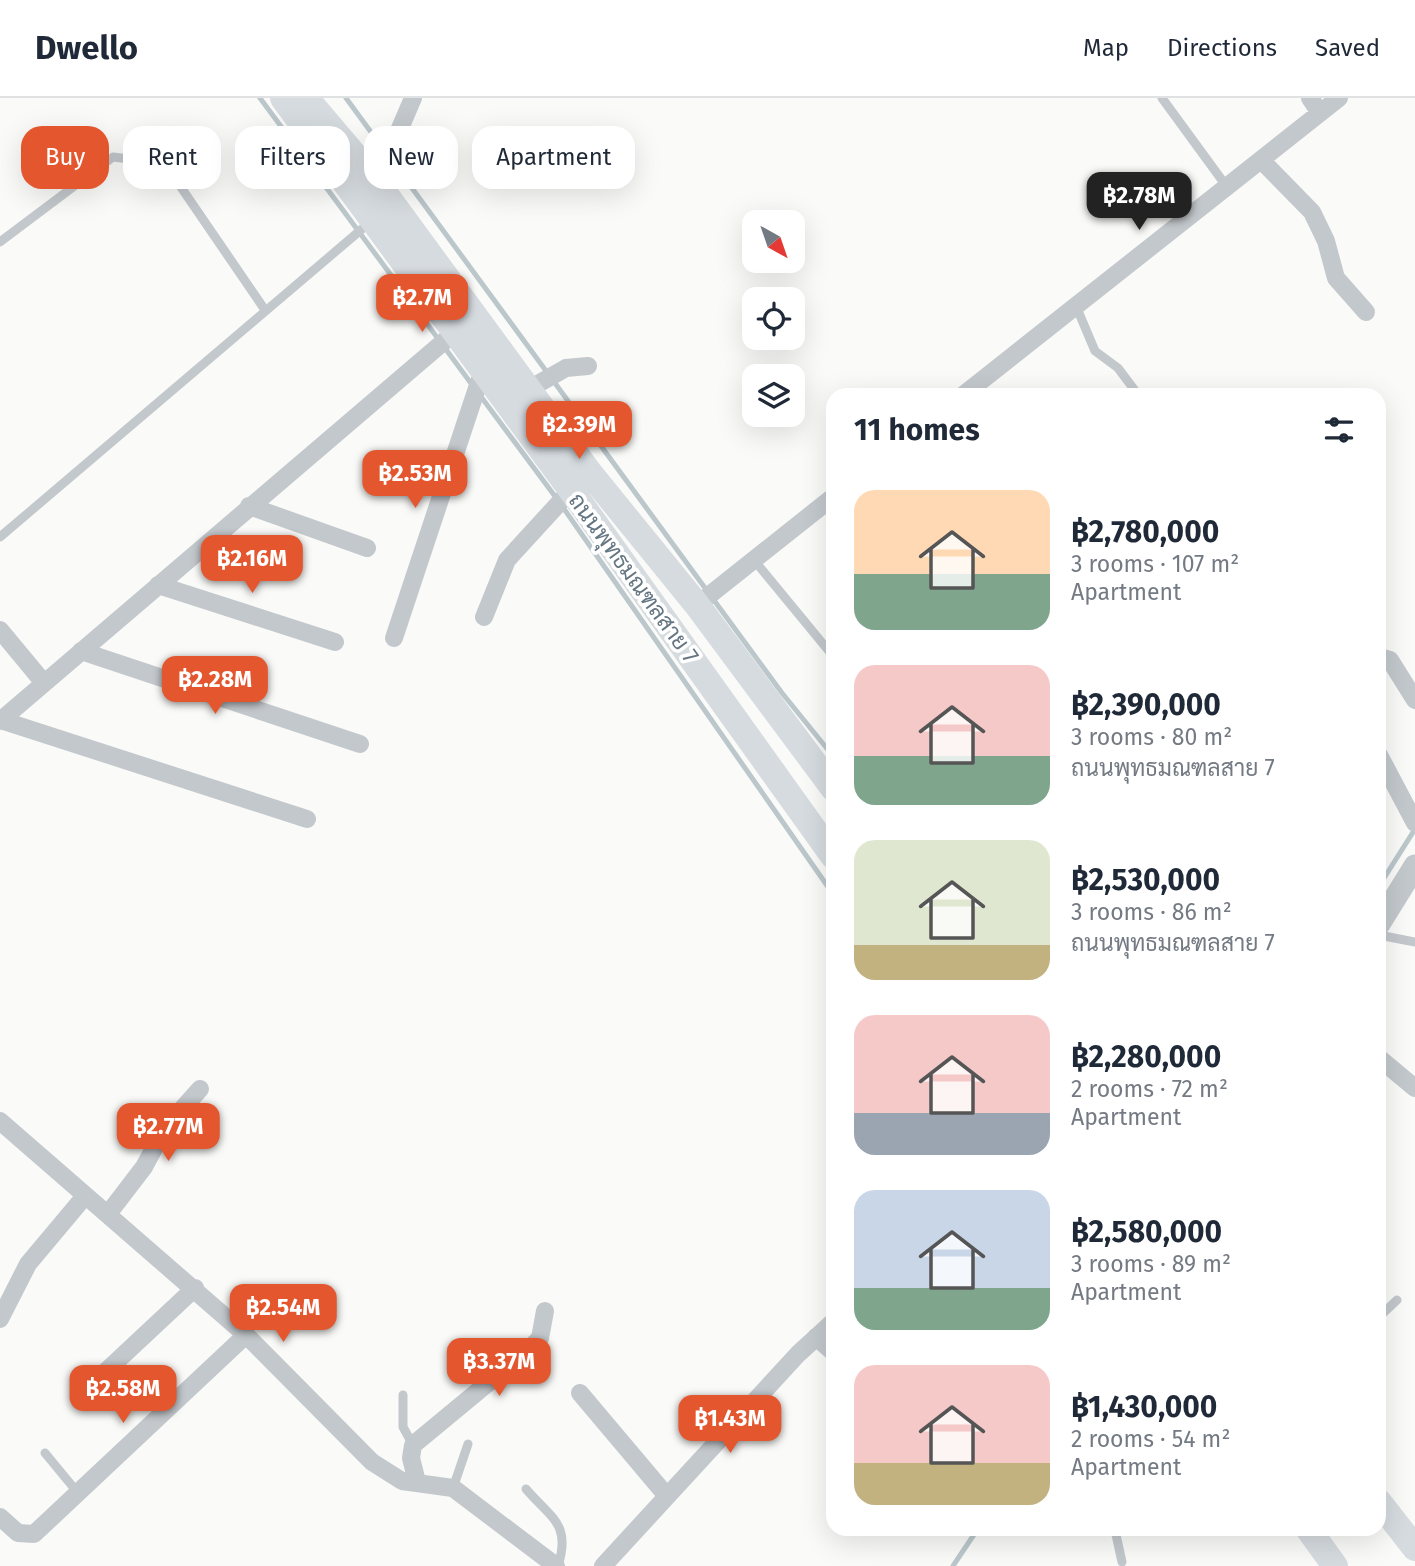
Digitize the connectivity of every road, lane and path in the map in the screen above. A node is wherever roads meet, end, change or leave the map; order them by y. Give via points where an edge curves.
1 (283, 98) edge
2 (306, 98) edge
3 (413, 98) edge
4 (1162, 98) edge
5 (1310, 98) edge
6 (1339, 98) edge
7 (1320, 113) junction
8 (399, 126) edge
9 (364, 146) edge
10 (1261, 160) junction
11 (1227, 187) junction
12 (401, 189) edge
13 (372, 221) junction
14 (0, 242) edge
15 (1076, 306) junction
16 (265, 310) junction
17 (1366, 312) dead end
18 (453, 333) junction
19 (588, 366) dead end
20 (478, 382) junction
21 (536, 385) junction
22 (972, 388) edge
23 (1133, 388) edge
24 (569, 492) junction
25 (826, 503) edge
26 (249, 506) junction
27 (0, 537) edge
28 (367, 548) dead end
29 (754, 560) junction
30 (158, 585) junction
31 (705, 598) junction
32 (484, 617) dead end
33 (0, 630) edge
34 (394, 638) dead end
35 (335, 642) dead end
36 (826, 647) edge
37 (81, 651) junction
38 (1386, 659) edge
39 (44, 682) junction
40 (1415, 699) edge
41 (0, 720) edge
42 (360, 744) dead end
43 (1386, 769) edge
44 (826, 778) edge
45 (307, 819) dead end
46 (1413, 821) edge
47 (826, 846) edge
48 (1415, 866) edge
49 (1386, 904) edge
50 (1386, 936) edge
51 (1415, 942) edge
52 (1386, 1064) edge
53 (1415, 1088) edge
54 (200, 1089) dead end
55 (0, 1121) edge
56 (85, 1196) junction
57 (108, 1214) junction
58 (195, 1288) junction
59 (1397, 1300) dead end
60 (1386, 1310) edge
61 (545, 1311) dead end
62 (0, 1319) edge
63 (826, 1328) edge
64 (246, 1335) junction
65 (816, 1337) junction
66 (826, 1346) edge
67 (458, 1362) dead end
68 (482, 1387) junction
69 (88, 1389) dead end
70 (580, 1393) dead end
71 (403, 1395) dead end
72 (468, 1444) dead end
73 (413, 1445) junction
74 (45, 1453) dead end
75 (417, 1482) junction
76 (453, 1488) junction
77 (526, 1489) dead end
78 (78, 1493) junction
79 (666, 1495) junction
80 (1386, 1511) edge
81 (0, 1517) edge
82 (1116, 1536) edge
83 (1313, 1536) edge
84 (1415, 1548) edge
85 (1122, 1562) dead end
86 (557, 1566) edge
87 (603, 1566) edge
88 (1335, 1566) edge

1 - 13 main road, ถนนพุทธมณฑลสาย 7
2 - 9 main road, ถนนพุทธมณฑลสาย 7
3 - 8 street
4 - 11 lane
5 - 7 street
6 - 7 street
7 - 10 street
10 - 11 street
10 - 17 street via 1312,212 1336,278
11 - 15 street
12 - 21 main road, ถนนพุทธมณฑลสาย 7
13 - 16 lane
13 - 18 main road, ถนนพุทธมณฑลสาย 7
14 - 16 lane via 113,157 148,161 174,177
15 - 22 street
15 - 23 lane via 1094,351 1118,368
16 - 27 lane
18 - 20 main road, ถนนพุทธมณฑลสาย 7
18 - 26 street
19 - 21 street via 566,368
20 - 24 main road, ถนนพุทธมณฑลสาย 7
20 - 34 street
21 - 31 main road, ถนนพุทธมณฑลสาย 7 via 589,472
24 - 32 street via 507,560
24 - 47 main road, ถนนพุทธมณฑลสาย 7
25 - 29 street
26 - 28 street
26 - 30 street
29 - 31 street
29 - 36 lane
30 - 35 street
30 - 37 street
31 - 44 main road, ถนนพุทธมณฑลสาย 7
33 - 39 street
37 - 39 street
37 - 42 street
38 - 40 street
39 - 41 street
41 - 45 street
43 - 46 street
48 - 49 street
50 - 51 lane
52 - 53 street
54 - 57 street via 165,1128 144,1167
55 - 56 street
56 - 57 street
56 - 62 street via 28,1264
57 - 58 street
58 - 64 street
58 - 69 street
59 - 60 lane
61 - 68 street via 540,1338
63 - 65 street
64 - 75 street via 372,1462 392,1476
64 - 78 street
65 - 66 street
65 - 79 street
67 - 68 lane
68 - 73 street
70 - 79 street
71 - 73 lane via 402,1427
72 - 76 lane
73 - 75 street
74 - 78 lane
75 - 76 street
76 - 86 street
77 - 86 lane via 561,1528 564,1546
78 - 81 street via 34,1534 18,1533
79 - 87 street
80 - 84 main road
82 - 85 lane
83 - 88 main road

